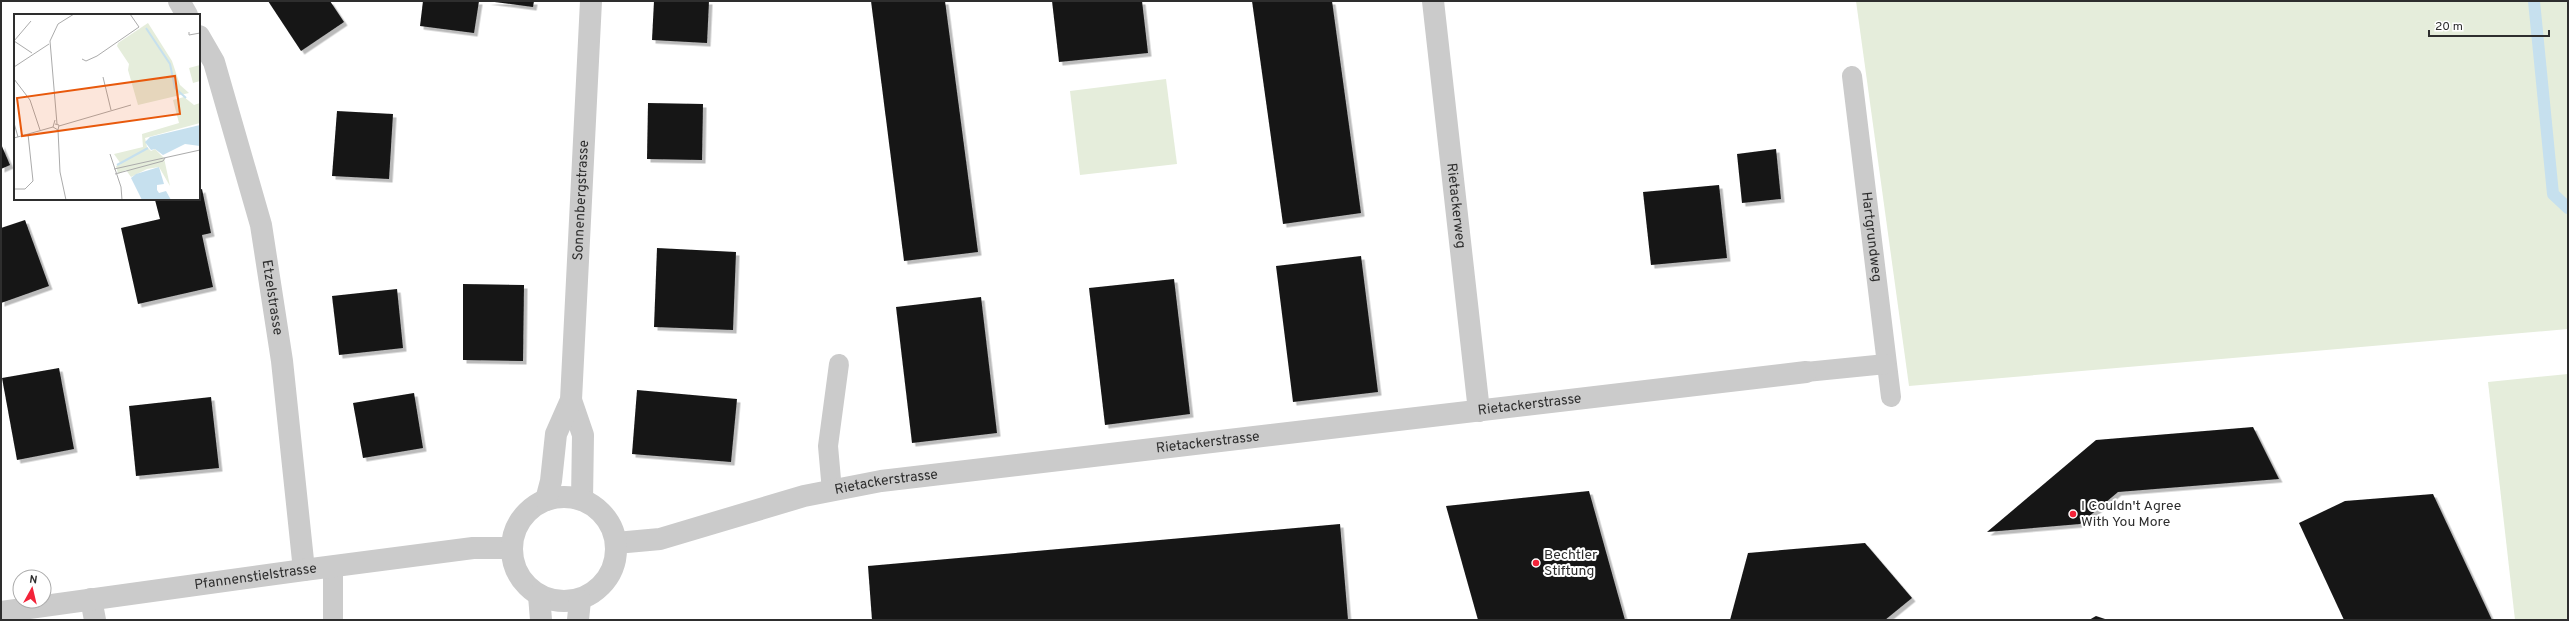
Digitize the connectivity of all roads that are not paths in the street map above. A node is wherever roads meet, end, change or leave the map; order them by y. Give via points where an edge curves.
1 (179, 1) edge
2 (591, 1) edge
3 (1433, 1) edge
4 (186, 14) edge
5 (200, 38) edge
6 (1852, 76) dead end
7 (839, 364) dead end
8 (1886, 364) junction
9 (1806, 372) joint
10 (1890, 397) dead end
11 (571, 400) junction
12 (1479, 411) junction
13 (832, 490) junction
14 (546, 500) junction
15 (582, 500) junction
16 (616, 543) junction
17 (511, 548) junction
18 (333, 567) junction
19 (304, 570) junction
20 (539, 595) junction
21 (91, 599) junction
22 (579, 610) edge
23 (1, 612) edge
24 (95, 620) edge
25 (333, 620) edge
26 (541, 620) edge

1 - 4 street
2 - 11 street, Sonnenbergstrasse
3 - 12 street, Rietackerweg
5 - 19 street, Etzelstrasse via 214,62 261,225 282,361
6 - 8 lane, Hartgrundweg
7 - 13 lane via 828,446
8 - 9 lane
8 - 10 lane, Hartgrundweg
9 - 12 street, Rietackerstrasse
11 - 14 street, Sonnenbergstrasse via 556,434 552,481
11 - 15 street, Sonnenbergstrasse via 583,435
12 - 13 street, Rietackerstrasse via 881,481
13 - 16 street, Rietackerstrasse via 660,539
14 - 15 street via 564,497
14 - 17 street via 528,511 516,528
15 - 16 street via 598,510 610,525
16 - 22 street via 614,564 604,584 592,593
17 - 18 street, Pfannenstielstrasse via 473,548
17 - 20 street via 514,567 524,583
18 - 19 street, Pfannenstielstrasse
18 - 25 lane
19 - 21 street, Pfannenstielstrasse
20 - 22 street
20 - 26 street
21 - 23 street, Pfannenstielstrasse
21 - 24 street

